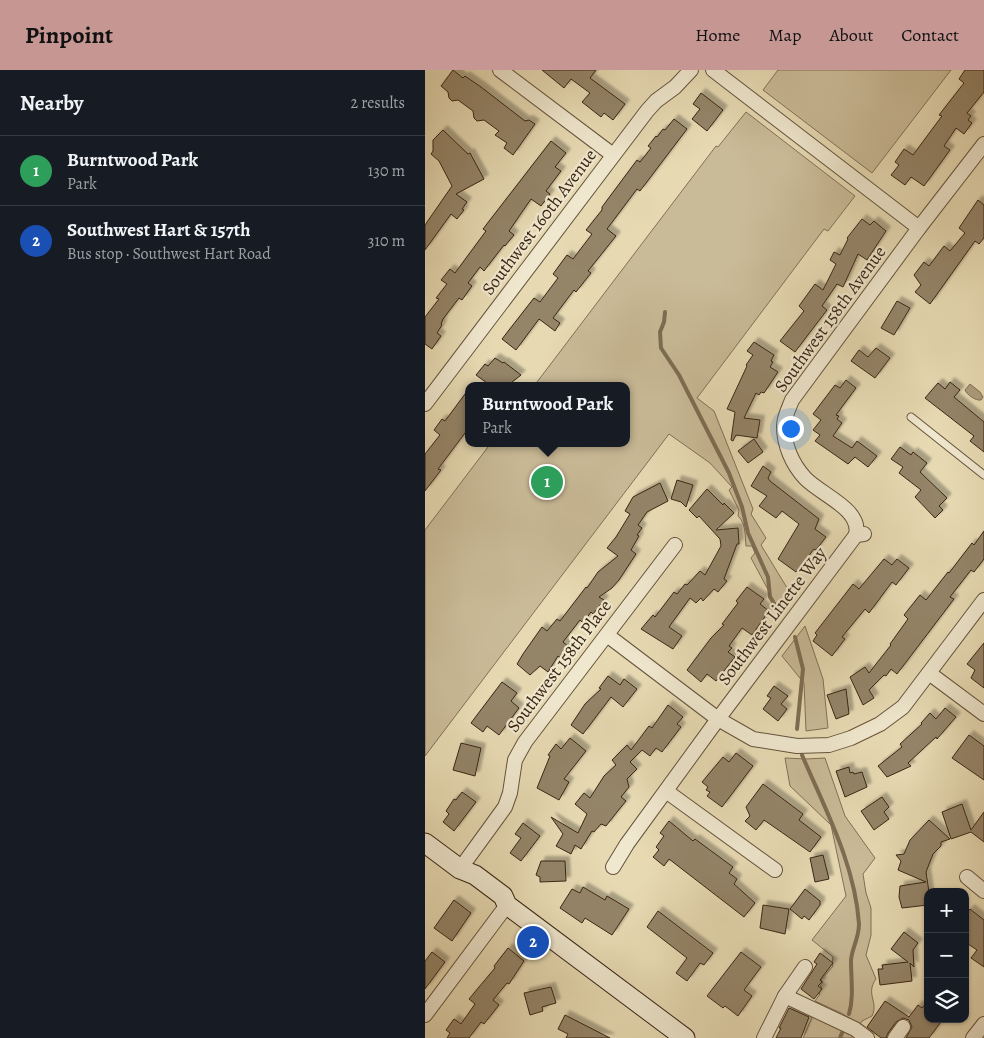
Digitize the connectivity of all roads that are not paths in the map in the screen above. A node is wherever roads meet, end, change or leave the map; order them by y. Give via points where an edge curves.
1 (500, 70) edge
2 (691, 70) edge
3 (713, 70) edge
4 (984, 144) edge
5 (613, 154) junction
6 (919, 228) junction
7 (425, 404) edge
8 (911, 417) dead end
9 (984, 475) edge
10 (860, 535) joint
11 (675, 545) dead end
12 (984, 600) edge
13 (607, 635) junction
14 (929, 673) junction
15 (984, 714) edge
16 (718, 719) junction
17 (666, 790) junction
18 (425, 843) edge
19 (613, 867) dead end
20 (460, 869) junction
21 (775, 870) dead end
22 (967, 877) dead end
23 (984, 891) edge
24 (507, 905) junction
25 (805, 967) dead end
26 (785, 996) junction
27 (425, 1015) edge
28 (984, 1024) edge
29 (685, 1038) edge
30 (764, 1038) edge
31 (867, 1038) edge
32 (973, 1038) edge

1 - 5 street
2 - 5 street, Southwest 160th Avenue via 655,102
3 - 6 street
4 - 6 street, Southwest 158th Avenue
5 - 7 street, Southwest 160th Avenue
6 - 10 street, Southwest 158th Avenue via 792,400 784,424 788,454 805,479 853,515
8 - 9 lane
10 - 16 street, Southwest Linette Way
11 - 13 street, Southwest 158th Place
12 - 14 street
13 - 16 street
13 - 20 street, Southwest 158th Place via 519,750 505,807
14 - 15 street
14 - 16 street via 903,706 880,724 829,745 797,746 753,739
16 - 17 street, Southwest Linette Way
17 - 19 street, Southwest Linette Way
17 - 21 street
18 - 20 main road
20 - 24 main road via 475,875 503,896
22 - 23 street
24 - 27 street
24 - 29 main road
25 - 26 street
26 - 30 street
26 - 31 street via 855,1028
28 - 32 street

